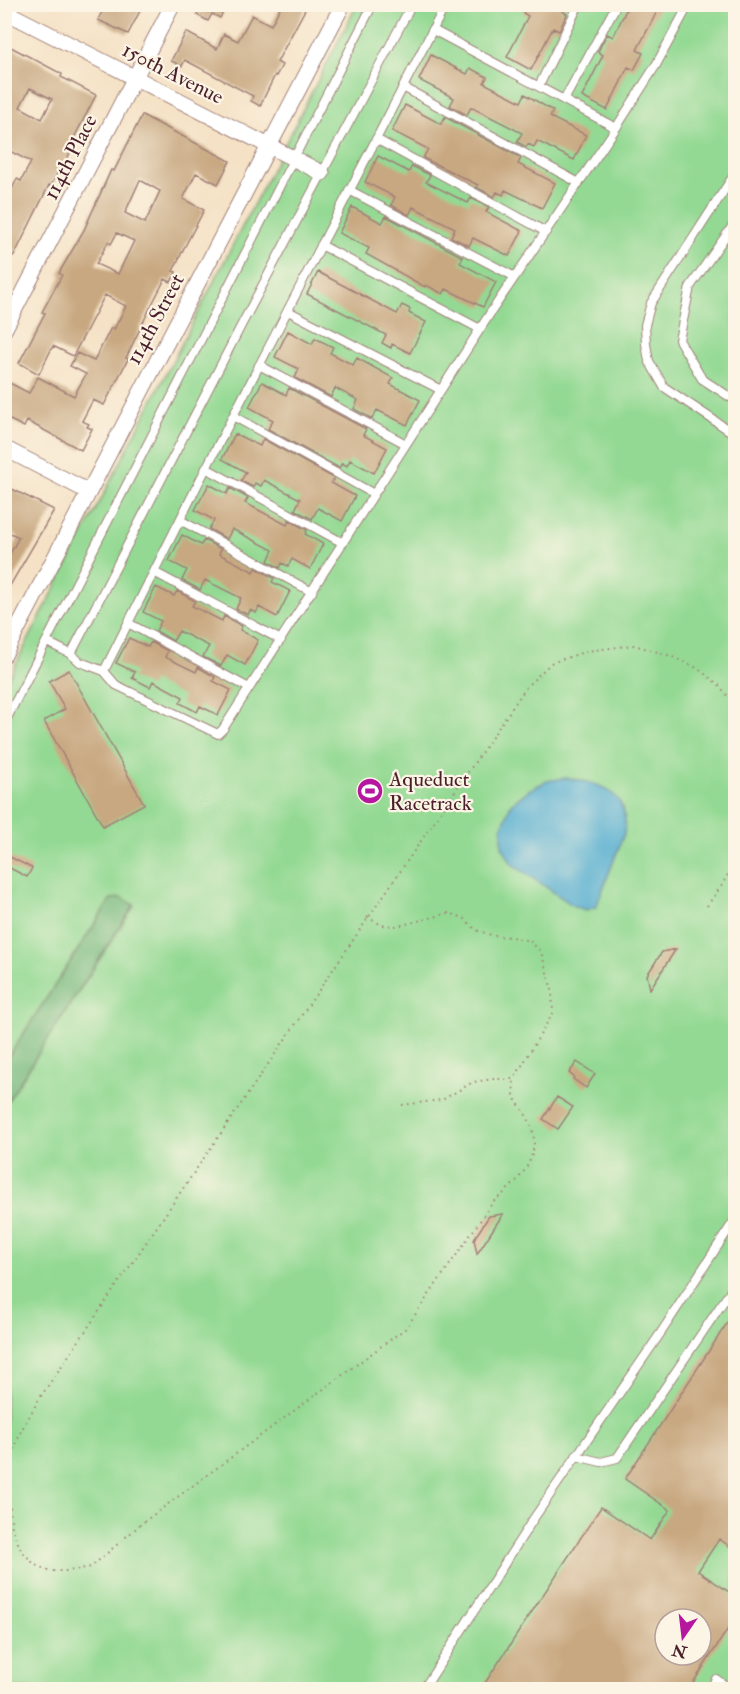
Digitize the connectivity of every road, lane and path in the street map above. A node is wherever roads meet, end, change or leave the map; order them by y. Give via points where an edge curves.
1 (173, 4) edge
2 (343, 4) edge
3 (374, 4) edge
4 (412, 4) edge
5 (446, 4) edge
6 (579, 4) edge
7 (688, 4) edge
8 (615, 5) edge
9 (4, 11) edge
10 (433, 30) junction
11 (135, 78) junction
12 (539, 86) junction
13 (404, 87) junction
14 (564, 100) junction
15 (616, 128) junction
16 (376, 140) junction
17 (270, 147) junction
18 (295, 159) junction
19 (735, 172) edge
20 (322, 173) junction
21 (579, 183) junction
22 (349, 190) junction
23 (735, 221) edge
24 (546, 232) junction
25 (321, 245) junction
26 (515, 277) junction
27 (288, 311) junction
28 (480, 329) junction
29 (4, 330) edge
30 (260, 365) junction
31 (441, 390) junction
32 (735, 401) edge
33 (233, 416) junction
34 (735, 435) edge
35 (406, 444) junction
36 (4, 448) edge
37 (206, 468) junction
38 (89, 492) junction
39 (374, 494) junction
40 (180, 520) junction
41 (343, 543) junction
42 (154, 572) junction
43 (312, 592) junction
44 (128, 623) junction
45 (281, 640) junction
46 (47, 642) junction
47 (71, 654) junction
48 (4, 655) edge
49 (104, 671) junction
50 (249, 688) junction
51 (735, 707) edge
52 (4, 724) edge
53 (735, 860) edge
54 (707, 906) dead end
55 (367, 917) junction
56 (514, 1079) junction
57 (402, 1105) dead end
58 (735, 1218) edge
59 (735, 1283) edge
60 (576, 1456) junction
61 (423, 1689) edge
62 (710, 1689) edge
63 (731, 1689) edge

1 - 11 street, 114th Place
2 - 17 street, 114th Street
3 - 18 lane
4 - 20 lane
5 - 10 lane
6 - 12 lane
7 - 15 lane
8 - 14 lane
9 - 11 street, 150th Avenue
10 - 12 lane
10 - 13 lane
11 - 17 street, 150th Avenue
11 - 29 street, 114th Place
12 - 14 lane
13 - 16 lane
13 - 21 lane
14 - 15 lane
15 - 21 lane
16 - 22 lane
16 - 24 lane
17 - 18 street, 150th Avenue
17 - 38 street, 114th Street
18 - 20 street, 150th Avenue
18 - 46 lane
19 - 34 lane via 651,303 645,325 649,361 664,387
20 - 47 lane
21 - 24 lane
22 - 25 lane
22 - 26 lane
23 - 32 lane via 690,287 679,340 702,379
24 - 26 lane
25 - 27 lane
25 - 28 lane
26 - 28 lane
27 - 30 lane
27 - 31 lane
28 - 31 lane
30 - 33 lane
30 - 35 lane
31 - 35 lane
33 - 37 lane
33 - 39 lane
35 - 39 lane
36 - 38 street
37 - 40 lane
37 - 41 lane
38 - 48 street, 114th Street
39 - 41 lane
40 - 42 lane
40 - 43 lane
41 - 43 lane
42 - 44 lane
42 - 45 lane
43 - 45 lane
44 - 49 lane
44 - 50 lane
45 - 50 lane
46 - 47 lane
46 - 52 lane
47 - 49 lane
49 - 50 lane via 116,684 218,734
51 - 55 path via 719,685 697,668 634,645 587,651 551,663 511,708
53 - 54 path
55 - 56 path via 382,925 398,926 449,913 464,918 476,930 530,941 541,952 552,990 553,1012
55 - 56 path via 21,1431 9,1464 8,1491 12,1528 21,1550 35,1565 50,1571 91,1567 141,1524 406,1328 493,1202 521,1176 535,1151 527,1117 513,1092
56 - 57 path via 473,1082 442,1100
58 - 60 lane
59 - 60 lane via 617,1458 601,1462
60 - 61 lane
62 - 63 lane via 716,1679

